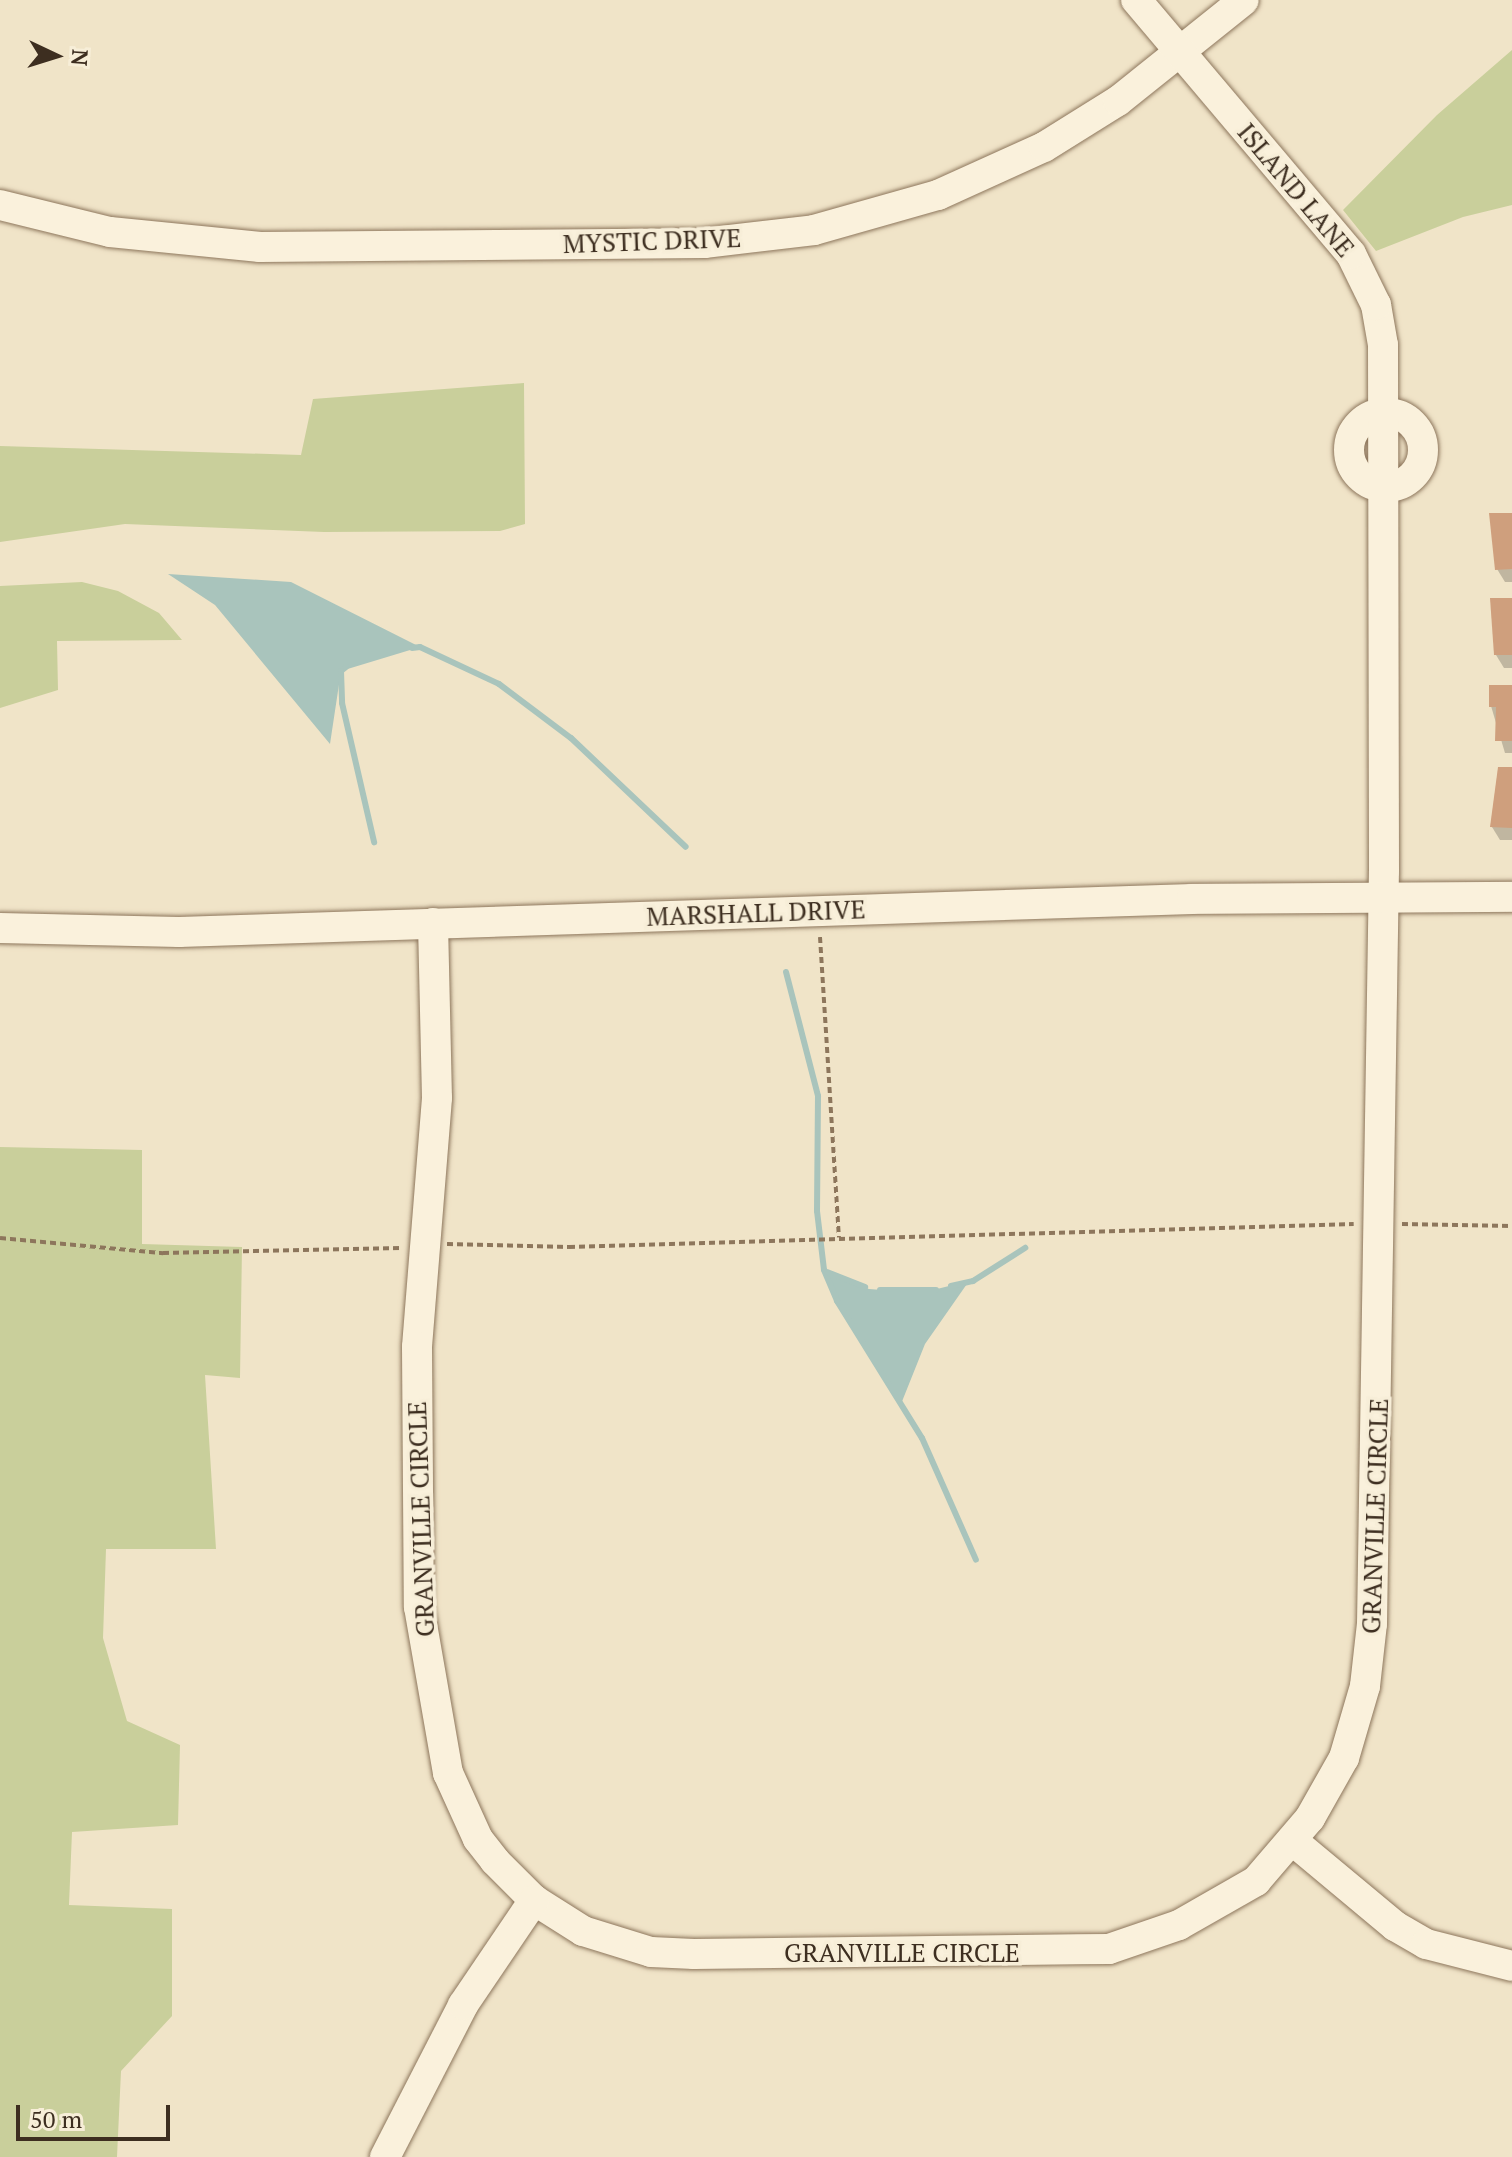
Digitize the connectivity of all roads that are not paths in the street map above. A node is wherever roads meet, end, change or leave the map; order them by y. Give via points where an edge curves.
1 (1136, 0) edge
2 (1244, 0) edge
3 (1182, 54) junction
4 (0, 205) edge
5 (1385, 413) junction
6 (1381, 486) junction
7 (1384, 896) junction
8 (1512, 897) edge
9 (433, 923) junction
10 (0, 928) edge
11 (1293, 1841) junction
12 (534, 1900) junction
13 (1512, 1966) edge
14 (385, 2157) edge

1 - 3 street, ISLAND LANE
2 - 3 street, MYSTIC DRIVE
3 - 4 street, MYSTIC DRIVE via 1084,124 964,185 869,217 745,240 224,246 110,232
3 - 5 street, ISLAND LANE via 1361,271 1381,326
5 - 6 street via 1355,430 1349,454 1360,477
5 - 6 street via 1410,421 1424,452 1406,482
6 - 7 street
7 - 8 street, MARSHALL DRIVE
7 - 9 street, MARSHALL DRIVE
7 - 11 street, GRANVILLE CIRCLE via 1378,1468 1370,1652 1357,1722 1344,1758
9 - 10 street, MARSHALL DRIVE via 179,932
9 - 12 street, GRANVILLE CIRCLE via 437,1098 415,1246 419,1607 448,1773 464,1812 495,1861
11 - 12 street, GRANVILLE CIRCLE via 1256,1881 1179,1925 1146,1939 1075,1953 651,1952 583,1931
11 - 13 street via 1395,1926 1426,1944
12 - 14 street via 442,2042

